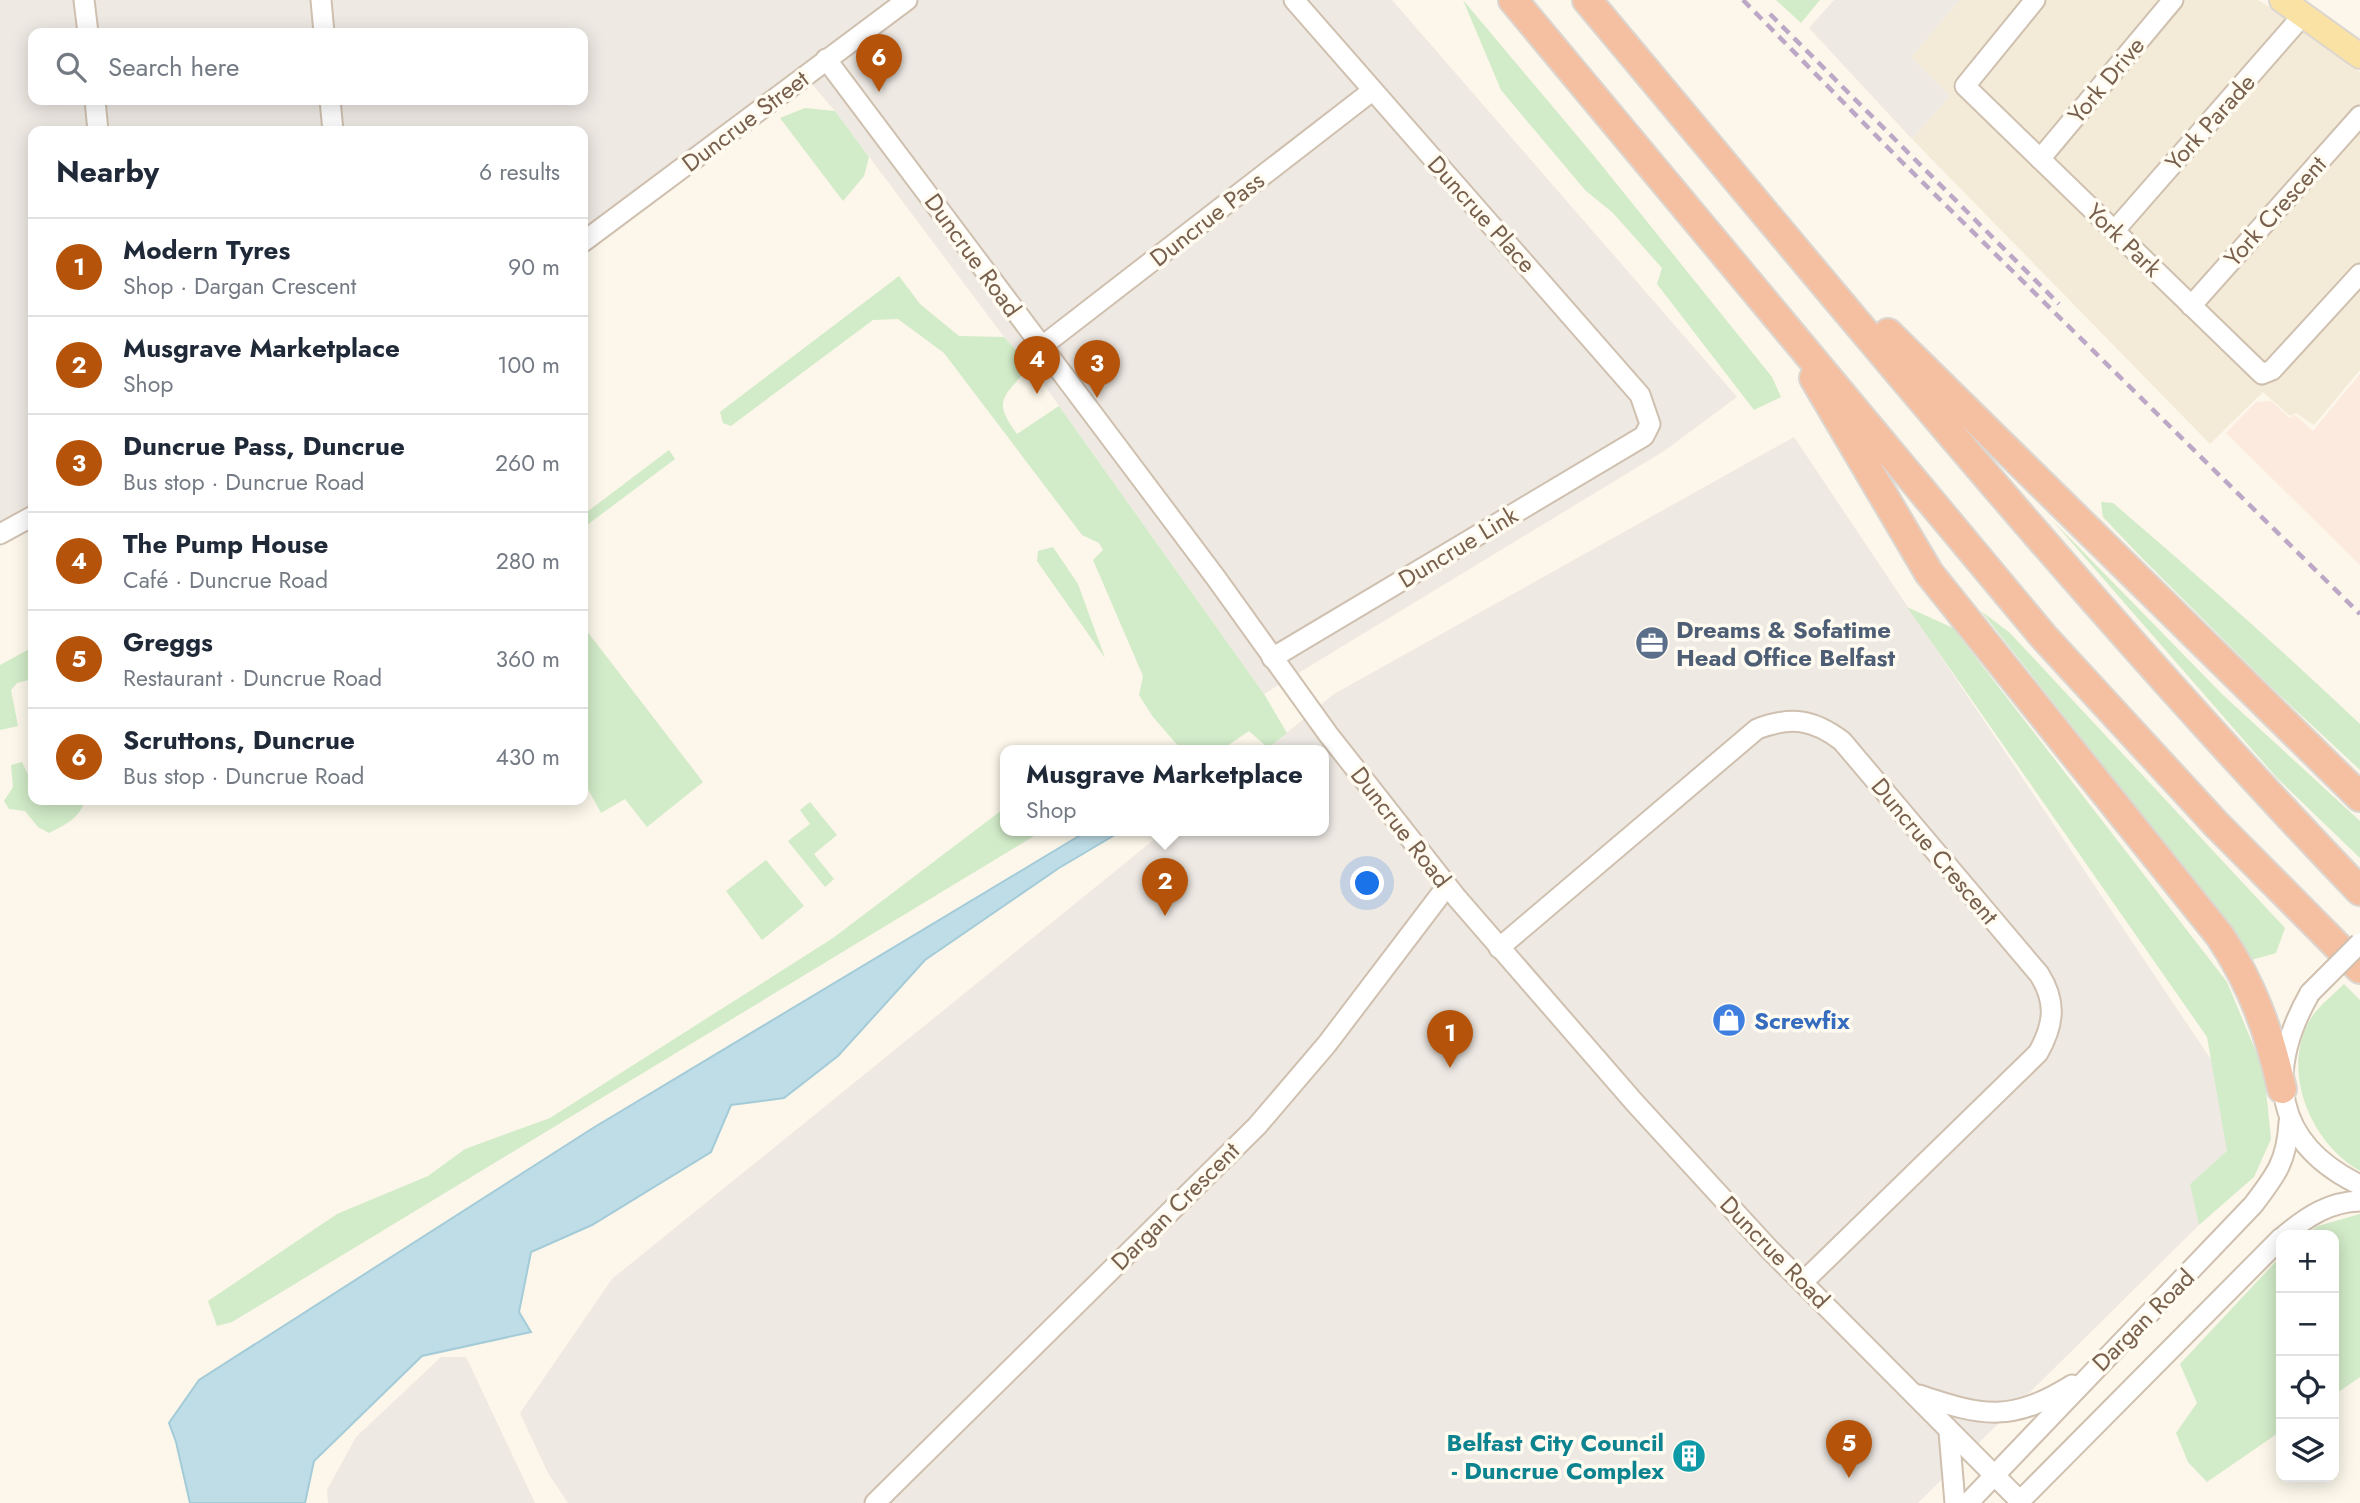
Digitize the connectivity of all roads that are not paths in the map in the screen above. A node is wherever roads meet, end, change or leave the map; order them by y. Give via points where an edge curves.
1 (84, 0) edge
2 (321, 0) edge
3 (907, 0) edge
4 (1294, 0) edge
5 (1513, 0) edge
6 (1587, 0) edge
7 (2035, 0) edge
8 (2173, 0) edge
9 (2282, 0) edge
10 (2304, 14) junction
11 (87, 28) edge
12 (324, 28) edge
13 (2360, 56) edge
14 (826, 59) junction
15 (1372, 92) junction
16 (95, 105) edge
17 (330, 105) edge
18 (2360, 116) edge
19 (98, 126) edge
20 (333, 126) edge
21 (2040, 159) junction
22 (2115, 230) junction
23 (588, 238) edge
24 (1816, 273) junction
25 (2360, 274) edge
26 (2191, 306) junction
27 (1791, 334) junction
28 (1041, 347) junction
29 (1644, 436) joint
30 (28, 519) edge
31 (0, 534) edge
32 (1272, 658) junction
33 (2360, 797) edge
34 (1447, 886) junction
35 (2360, 891) edge
36 (2360, 943) edge
37 (1499, 948) junction
38 (2360, 969) edge
39 (2282, 1089) junction
40 (2289, 1122) junction
41 (2360, 1185) edge
42 (2360, 1201) edge
43 (2292, 1230) edge
44 (2276, 1244) edge
45 (1803, 1282) junction
46 (2088, 1375) junction
47 (1918, 1395) junction
48 (1949, 1432) junction
49 (1994, 1477) junction
50 (2019, 1502) edge
51 (875, 1503) edge
52 (1955, 1503) edge
53 (1968, 1503) edge

1 - 11 street
2 - 12 street
3 - 14 street, Duncrue Street
4 - 15 street, Duncrue Place
5 - 27 highway
6 - 24 highway
7 - 21 street, York Park via 1965,86
8 - 21 street, York Drive
9 - 10 main road
10 - 13 main road
10 - 22 street, York Parade
14 - 23 street, Duncrue Street
14 - 28 street, Duncrue Road
15 - 28 street, Duncrue Pass
15 - 29 street, Duncrue Place via 1640,396 1650,424
16 - 19 street
17 - 20 street
18 - 26 street, York Crescent
21 - 22 street, York Park
22 - 26 street, York Park
24 - 33 highway via 1895,340
24 - 35 highway via 2090,599
25 - 26 street, York Park via 2272,370 2262,374
27 - 38 highway via 2043,636 2216,824
27 - 39 highway via 1829,410 1928,573 2227,946 2260,1010
28 - 32 street, Duncrue Road
29 - 32 street, Duncrue Link
30 - 31 street
32 - 34 street, Duncrue Road
34 - 37 street, Duncrue Road
34 - 51 street, Dargan Crescent via 1327,1044 1257,1126
36 - 39 street, bridge via 2311,993 2288,1041
37 - 45 street, Duncrue Road via 1634,1103
37 - 45 street, Duncrue Crescent via 1757,729 1780,720 1807,722 1842,741 2039,974 2053,1009 2049,1034 2038,1054
39 - 40 street
40 - 41 street via 2307,1148
40 - 46 street, Dargan Road via 2287,1150 2272,1181 2253,1205
42 - 43 street, Dargan Road via 2325,1207
44 - 50 street, Dargan Road
45 - 47 street, Duncrue Road
46 - 47 street via 2024,1410 1969,1411
46 - 49 street, Dargan Road
47 - 48 street, Duncrue Road
48 - 49 street, Duncrue Road
48 - 52 street
49 - 50 street, Duncrue Road
49 - 53 street, Dargan Road

